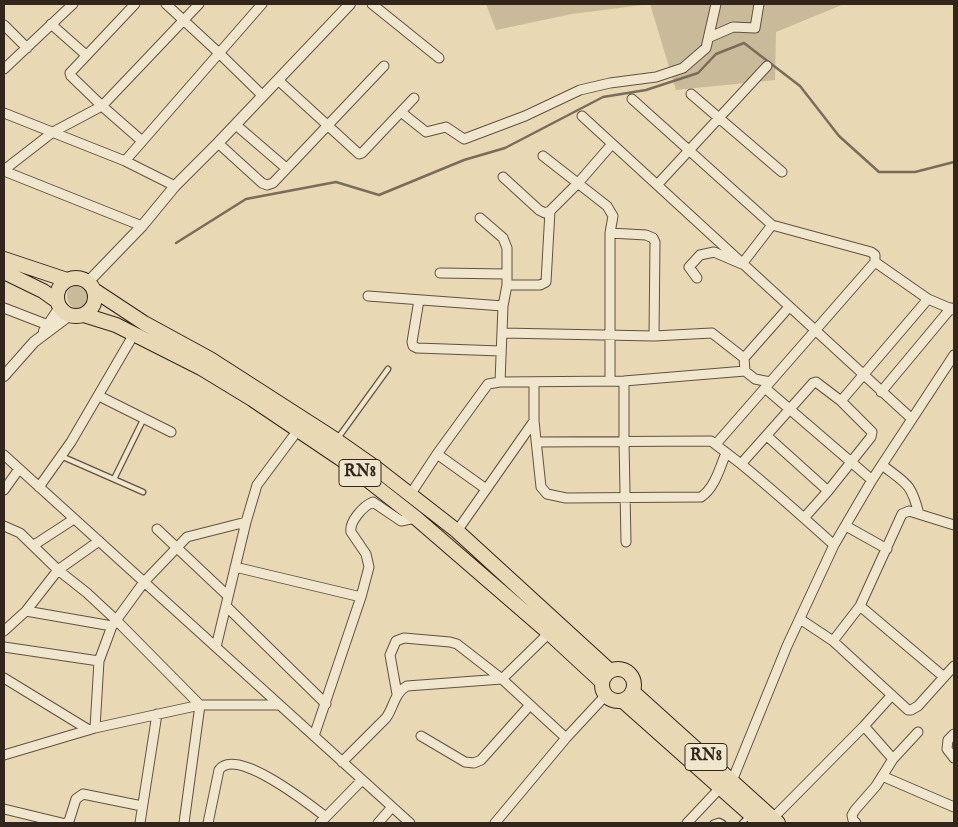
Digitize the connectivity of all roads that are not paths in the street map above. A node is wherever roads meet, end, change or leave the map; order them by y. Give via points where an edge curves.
1 (73, 4) edge
2 (135, 4) edge
3 (166, 4) edge
4 (199, 4) edge
5 (262, 4) edge
6 (372, 4) edge
7 (716, 4) edge
8 (759, 4) edge
9 (344, 6) edge
10 (184, 21) junction
11 (50, 24) junction
12 (4, 25) edge
13 (710, 37) junction
14 (27, 48) junction
15 (220, 53) junction
16 (86, 55) junction
17 (439, 58) dead end
18 (384, 66) dead end
19 (768, 66) dead end
20 (4, 69) edge
21 (278, 80) junction
22 (691, 94) dead end
23 (263, 96) junction
24 (414, 98) dead end
25 (632, 99) dead end
26 (102, 106) junction
27 (401, 112) junction
28 (4, 113) edge
29 (582, 116) dead end
30 (719, 118) junction
31 (236, 125) junction
32 (326, 126) junction
33 (53, 132) junction
34 (142, 141) junction
35 (218, 144) junction
36 (612, 144) junction
37 (690, 150) junction
38 (543, 156) dead end
39 (125, 161) junction
40 (286, 168) junction
41 (4, 170) edge
42 (782, 172) dead end
43 (503, 178) dead end
44 (579, 182) junction
45 (657, 185) junction
46 (175, 186) junction
47 (550, 211) junction
48 (480, 218) dead end
49 (772, 225) junction
50 (142, 226) junction
51 (610, 233) junction
52 (4, 259) edge
53 (874, 262) junction
54 (742, 264) junction
55 (4, 272) edge
56 (440, 273) dead end
57 (506, 274) junction
58 (697, 278) dead end
59 (67, 280) junction
60 (507, 285) junction
61 (91, 286) junction
62 (368, 296) dead end
63 (928, 299) junction
64 (419, 300) junction
65 (503, 306) junction
66 (789, 307) junction
67 (4, 308) edge
68 (68, 309) junction
69 (952, 310) edge
70 (48, 325) junction
71 (815, 330) junction
72 (502, 333) junction
73 (134, 334) junction
74 (610, 335) junction
75 (654, 336) junction
76 (39, 338) junction
77 (501, 351) junction
78 (954, 355) edge
79 (744, 358) junction
80 (388, 368) dead end
81 (745, 371) junction
82 (864, 375) junction
83 (4, 376) edge
84 (610, 381) junction
85 (624, 381) junction
86 (500, 382) junction
87 (534, 383) junction
88 (767, 385) junction
89 (881, 392) junction
90 (99, 396) junction
91 (841, 401) junction
92 (790, 410) junction
93 (144, 418) junction
94 (534, 420) junction
95 (912, 420) junction
96 (298, 430) junction
97 (171, 432) dead end
98 (768, 436) junction
99 (336, 440) junction
100 (624, 440) junction
101 (536, 442) junction
102 (716, 444) junction
103 (726, 453) junction
104 (437, 454) junction
105 (4, 455) edge
106 (61, 456) junction
107 (852, 462) junction
108 (741, 464) junction
109 (882, 465) junction
110 (18, 468) junction
111 (114, 480) junction
112 (872, 480) junction
113 (39, 487) junction
114 (486, 489) junction
115 (4, 490) edge
116 (828, 491) junction
117 (143, 492) dead end
118 (410, 495) junction
119 (626, 498) junction
120 (919, 514) junction
121 (416, 518) junction
122 (804, 518) junction
123 (74, 519) junction
124 (246, 522) junction
125 (954, 525) edge
126 (4, 526) edge
127 (846, 526) junction
128 (158, 529) dead end
129 (457, 531) junction
130 (98, 541) junction
131 (626, 542) dead end
132 (34, 545) junction
133 (834, 545) junction
134 (176, 547) junction
135 (888, 549) junction
136 (235, 567) junction
137 (58, 570) junction
138 (144, 582) junction
139 (228, 596) junction
140 (361, 598) junction
141 (226, 606) junction
142 (860, 606) junction
143 (26, 611) junction
144 (800, 619) junction
145 (114, 623) junction
146 (4, 631) edge
147 (549, 633) junction
148 (833, 641) junction
149 (4, 647) edge
150 (216, 647) junction
151 (99, 661) junction
152 (954, 666) edge
153 (606, 676) junction
154 (944, 677) junction
155 (4, 678) edge
156 (502, 679) junction
157 (397, 694) junction
158 (892, 695) junction
159 (605, 696) junction
160 (628, 696) junction
161 (326, 704) junction
162 (200, 705) junction
163 (279, 705) junction
164 (530, 705) junction
165 (157, 714) junction
166 (864, 726) junction
167 (92, 729) junction
168 (918, 732) dead end
169 (954, 734) edge
170 (314, 736) junction
171 (421, 736) dead end
172 (566, 738) junction
173 (8, 754) edge
174 (954, 758) edge
175 (893, 759) junction
176 (342, 762) junction
177 (4, 763) edge
178 (882, 776) junction
179 (362, 780) junction
180 (726, 784) junction
181 (142, 806) junction
182 (954, 806) edge
183 (392, 807) junction
184 (4, 809) edge
185 (323, 820) edge
186 (760, 821) edge
187 (64, 823) edge
188 (140, 823) edge
189 (184, 823) edge
190 (208, 823) edge
191 (378, 823) edge
192 (410, 823) edge
193 (495, 823) edge
194 (687, 823) edge
195 (714, 823) edge
196 (723, 823) edge
197 (856, 823) edge

1 - 11 street
2 - 16 street
3 - 10 street
4 - 10 street
5 - 15 street
6 - 17 street
7 - 13 street
8 - 13 street via 755,28 733,27
9 - 21 street
10 - 15 street
10 - 26 street
11 - 14 street
11 - 16 street
12 - 14 street
13 - 27 street via 706,48 683,68 656,77 580,90 467,138 446,127 426,132
14 - 20 street
15 - 23 street
15 - 34 street
16 - 26 street via 70,72 71,76
18 - 32 street
19 - 30 street
21 - 23 street
21 - 32 street
22 - 30 street
23 - 31 street
24 - 27 street
25 - 37 street
26 - 33 street
26 - 34 street
27 - 32 street via 360,154
28 - 33 street
29 - 36 street
30 - 37 street
30 - 42 street
31 - 35 street
31 - 40 street
32 - 40 street
33 - 39 street
33 - 41 street
34 - 39 street
35 - 40 street via 267,185 273,183
35 - 46 street
36 - 44 street
36 - 45 street
37 - 45 street
37 - 49 street
38 - 44 street
39 - 46 street
41 - 50 street
43 - 47 street via 539,210
44 - 47 street
44 - 51 street via 611,210
45 - 54 street
46 - 50 street
47 - 60 street via 546,282 540,285
48 - 57 street via 505,241
49 - 53 street via 871,252 875,256
49 - 54 street
50 - 61 street
51 - 74 street
51 - 75 street via 646,235 655,242
52 - 59 main road, RN8
53 - 63 street
53 - 71 street
54 - 58 street via 714,252 700,255 689,268
54 - 66 street
55 - 68 main road, RN8 via 44,291
56 - 57 street
57 - 60 street
59 - 61 main road, RN8 via 78,278
59 - 68 main road via 59,289
60 - 65 street
61 - 68 main road via 95,296 92,307
61 - 99 main road, RN8 via 144,323 210,358
62 - 64 street
63 - 69 street
63 - 82 street
64 - 65 street
64 - 77 street via 413,346
65 - 72 street
66 - 71 street
66 - 79 street
67 - 70 street
68 - 70 street
68 - 73 main road, RN8
68 - 76 street
69 - 89 street
70 - 76 street
71 - 82 street
71 - 88 street
72 - 74 street
72 - 77 street
73 - 90 street
73 - 96 main road, RN8 via 201,368
74 - 75 street
74 - 84 street
75 - 79 street via 712,333
76 - 83 street
77 - 86 street
78 - 95 street
79 - 81 street
80 - 99 lane
81 - 85 street
81 - 88 street
82 - 89 street
82 - 91 street
84 - 85 street
84 - 87 street
85 - 100 street
86 - 87 street
86 - 104 street via 486,386
87 - 94 street
88 - 92 street
88 - 102 street
89 - 95 street
90 - 93 street
90 - 106 street
91 - 92 street via 816,382
91 - 107 street via 872,432
92 - 98 street
92 - 107 street
93 - 97 street
93 - 111 lane
94 - 101 street
94 - 114 street
95 - 109 street
96 - 121 main road, RN8 via 342,459
96 - 124 street via 257,485
98 - 108 street
98 - 116 street
99 - 118 main road, RN8
100 - 101 street
100 - 102 street via 711,441
100 - 119 street
101 - 119 street via 541,487 547,494 566,498
102 - 103 street
103 - 108 street
103 - 119 street via 712,486 701,497
104 - 114 street
104 - 118 street
105 - 110 street
106 - 111 lane
106 - 113 street
107 - 112 street
107 - 116 street
108 - 122 street
109 - 112 street
109 - 120 street via 909,485
110 - 113 street
110 - 115 street
111 - 117 lane
112 - 127 street
113 - 123 street
114 - 129 street
116 - 122 street
118 - 129 main road, RN8
119 - 131 street
120 - 125 street
120 - 135 street via 909,510 902,514
121 - 140 street via 401,521 372,502 354,520 351,532 369,563
121 - 147 main road, RN8
122 - 133 street
123 - 130 street
123 - 132 street
124 - 134 street via 186,537
124 - 136 street
126 - 132 street via 20,533
127 - 133 street
127 - 135 street
128 - 134 street
129 - 153 main road, RN8
130 - 137 street
130 - 138 street
132 - 137 street
133 - 144 street
134 - 138 street
134 - 139 street
135 - 142 street
136 - 139 street
136 - 140 street
137 - 143 street
137 - 145 street via 88,593
138 - 145 street
138 - 150 street
139 - 141 street
140 - 161 street
141 - 150 street
141 - 161 street
142 - 148 street
142 - 154 street
143 - 145 street
143 - 146 street
144 - 148 street
144 - 180 street
145 - 151 street
145 - 162 street
147 - 153 main road, RN8
147 - 156 street
148 - 158 street
149 - 151 street
150 - 163 street
151 - 167 street
152 - 154 street
153 - 159 main road via 602,689
153 - 160 main road, RN8 via 618,669 630,675 634,683
154 - 158 street via 911,710
155 - 167 street
156 - 157 street via 407,686
156 - 157 street via 457,644 404,638 396,641 390,655
156 - 164 street
157 - 176 street via 386,718
158 - 166 street
159 - 160 main road, RN8 via 615,702
159 - 172 street
160 - 180 main road, RN8
161 - 170 street
162 - 163 street
162 - 165 street
162 - 189 street
163 - 170 street
164 - 171 street via 481,760 474,763 465,762
164 - 172 street
165 - 167 street
165 - 181 street
166 - 175 street
166 - 186 street
167 - 173 street
168 - 175 street
169 - 174 street via 946,749
170 - 176 street
172 - 193 street
173 - 177 street
175 - 178 street
176 - 179 street
178 - 182 street
178 - 197 street via 854,810 852,815
179 - 183 street
179 - 185 street
180 - 186 main road, RN8
180 - 186 main road, RN8
180 - 194 street
181 - 187 street via 83,794 76,799 68,821
181 - 188 street
183 - 191 street
183 - 192 street
184 - 187 street
185 - 190 street via 284,786 249,769 230,764 219,770
195 - 196 lane

